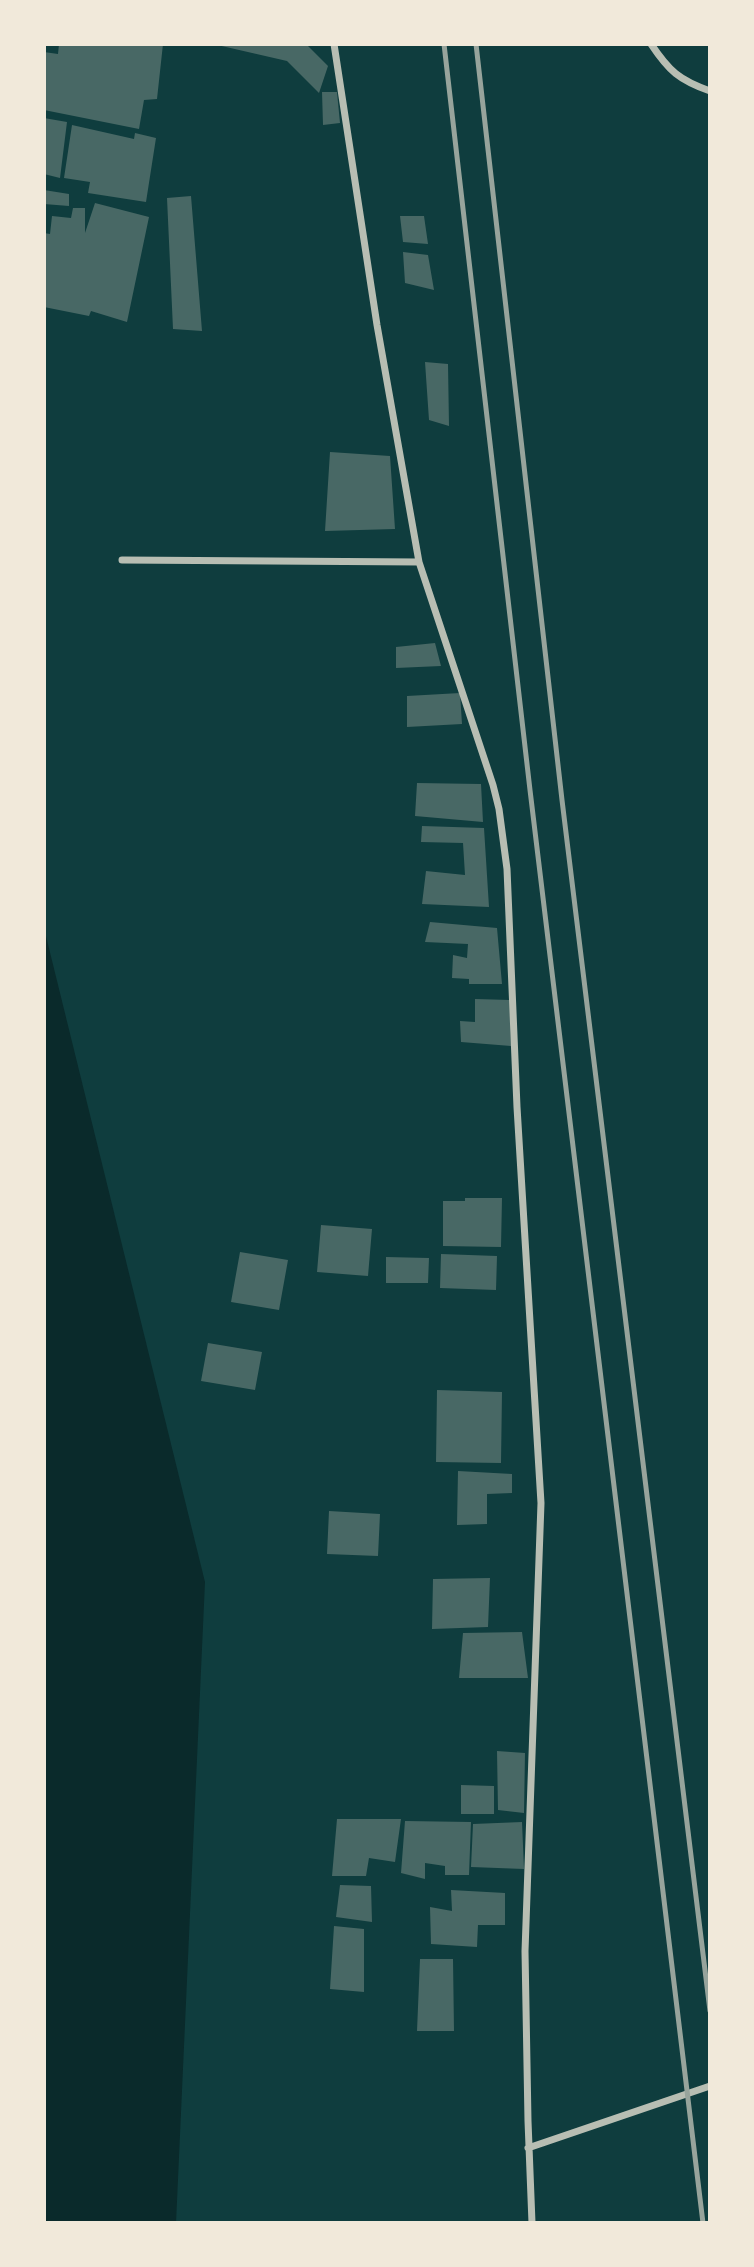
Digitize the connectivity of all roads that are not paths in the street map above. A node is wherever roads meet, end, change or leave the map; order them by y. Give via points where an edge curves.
1 (334, 44) edge
2 (651, 44) edge
3 (710, 91) edge
4 (122, 560) dead end
5 (419, 562) junction
6 (710, 2086) edge
7 (528, 2148) junction
8 (532, 2223) edge

1 - 5 street
2 - 3 street via 665,65 687,83
4 - 5 street
5 - 7 street via 493,785 507,869 541,1503 524,1951
6 - 7 street
7 - 8 street

